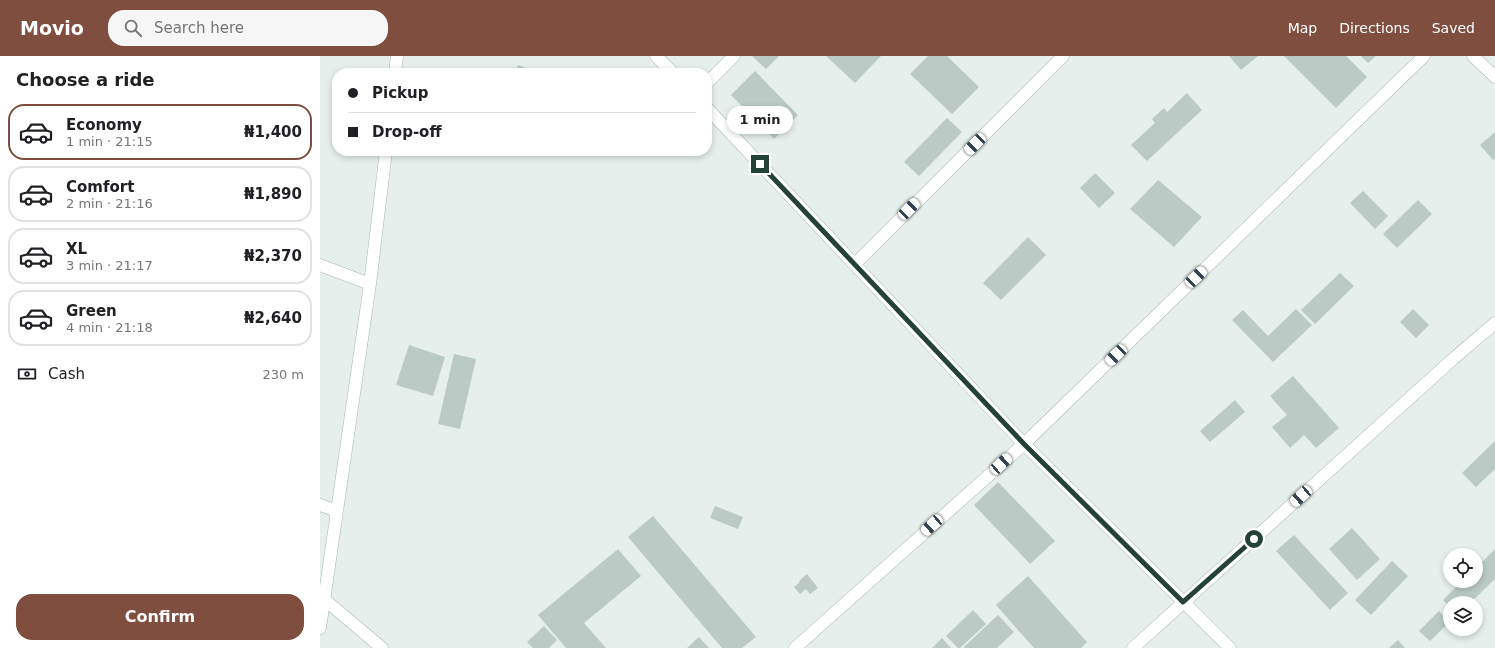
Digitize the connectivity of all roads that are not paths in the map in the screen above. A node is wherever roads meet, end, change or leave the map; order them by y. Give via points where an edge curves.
1 (397, 56) edge
2 (656, 56) edge
3 (734, 56) edge
4 (1063, 56) edge
5 (1424, 56) edge
6 (1473, 56) edge
7 (396, 68) edge
8 (668, 68) edge
9 (712, 78) edge
10 (1495, 78) edge
11 (712, 113) edge
12 (385, 156) edge
13 (855, 264) junction
14 (320, 265) edge
15 (370, 284) junction
16 (1495, 323) edge
17 (1024, 444) junction
18 (320, 506) edge
19 (337, 511) junction
20 (324, 599) junction
21 (1183, 602) junction
22 (320, 628) edge
23 (382, 648) edge
24 (795, 648) edge
25 (1133, 648) edge
26 (1230, 648) edge

1 - 7 street
2 - 8 street
3 - 9 street
4 - 13 street
5 - 17 street
6 - 10 street
11 - 13 street
12 - 15 street
13 - 17 street
14 - 15 street
15 - 19 street
16 - 21 street
17 - 21 street
17 - 24 street
18 - 19 street
19 - 20 street
20 - 22 street
20 - 23 street
21 - 25 street
21 - 26 street

